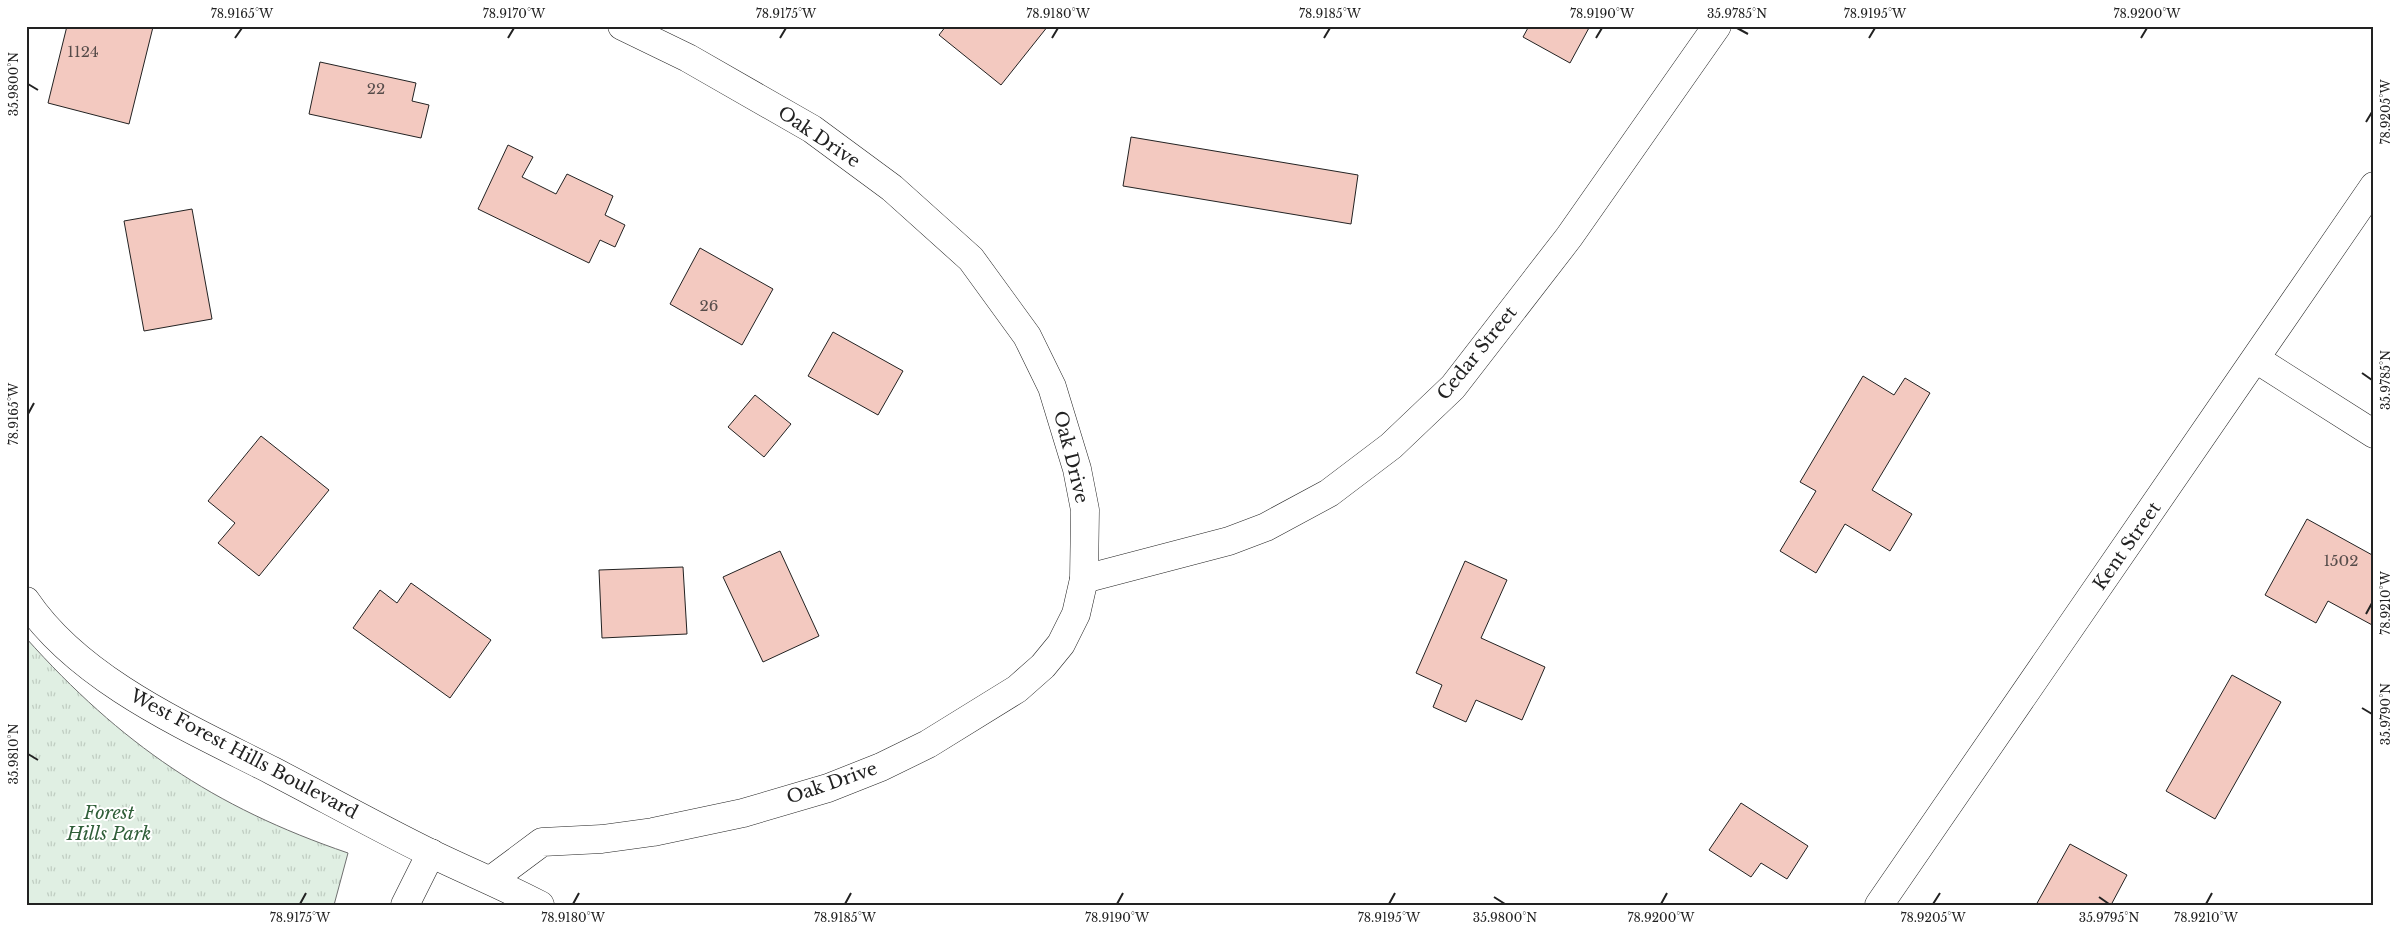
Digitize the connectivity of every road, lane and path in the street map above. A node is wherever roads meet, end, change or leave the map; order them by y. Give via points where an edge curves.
1 (622, 26) edge
2 (1717, 26) edge
3 (2374, 186) edge
4 (2256, 359) junction
5 (2374, 434) edge
6 (1084, 579) junction
7 (26, 601) edge
8 (431, 853) junction
9 (491, 880) junction
10 (405, 905) edge
11 (540, 905) edge
12 (1879, 905) edge

1 - 6 street, Oak Drive via 688,58 812,129 892,188 971,259 1027,336 1052,387 1077,468 1084,510
2 - 6 street, Cedar Street via 1569,237 1453,387 1391,446 1329,493 1266,527 1229,541
3 - 4 street, Kent Street
4 - 5 street
4 - 12 street, Kent Street
6 - 9 street, Oak Drive via 1076,614 1061,644 1043,666 1016,689 928,744 828,788 742,813 602,840 542,842
7 - 8 street, West Forest Hills Boulevard via 76,655 121,688 189,728
8 - 9 street, West Forest Hills Boulevard
8 - 10 street
9 - 11 street, West Forest Hills Boulevard

